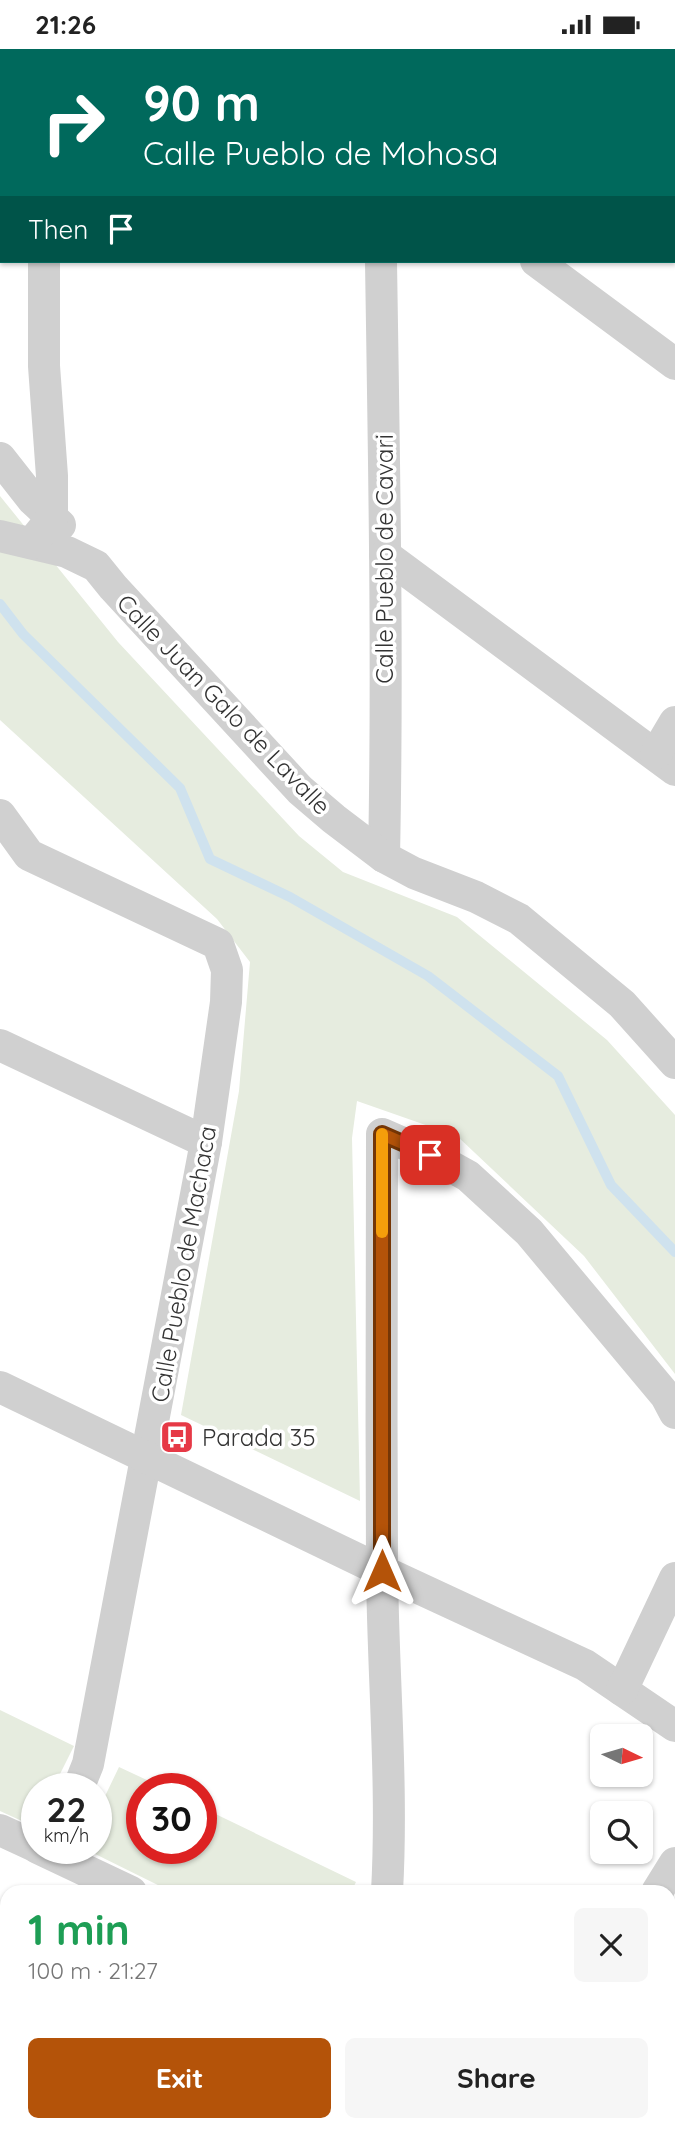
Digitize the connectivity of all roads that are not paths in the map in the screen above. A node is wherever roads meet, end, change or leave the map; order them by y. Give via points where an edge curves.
1 (44, 263) edge
2 (381, 263) edge
3 (539, 263) edge
4 (675, 364) edge
5 (0, 458) edge
6 (52, 518) junction
7 (0, 536) edge
8 (32, 543) junction
9 (385, 555) junction
10 (96, 566) junction
11 (675, 722) edge
12 (665, 762) edge
13 (0, 815) edge
14 (384, 857) junction
15 (0, 1045) edge
16 (675, 1063) edge
17 (206, 1142) junction
18 (0, 1387) edge
19 (675, 1413) edge
20 (146, 1458) junction
21 (382, 1571) junction
22 (675, 1578) edge
23 (622, 1690) junction
24 (675, 1725) edge
25 (84, 1773) edge
26 (0, 1830) edge
27 (21, 1839) edge
28 (675, 1863) edge
29 (75, 1864) edge
30 (117, 1885) edge
31 (387, 1885) edge
32 (661, 1885) edge

1 - 6 street
2 - 9 street, Calle Pueblo de Cavari
3 - 4 street
5 - 6 street
6 - 8 street
6 - 10 street via 78,541
7 - 8 street, Calle Juan Galo de Lavalle
8 - 10 street, Calle Juan Galo de Lavalle via 68,552
9 - 12 street
9 - 14 street, Calle Pueblo de Cavari
10 - 14 street, Calle Juan Galo de Lavalle via 300,790
11 - 12 street
13 - 17 street, Calle Pueblo de Machaca via 29,855 218,944 227,970 226,1002
14 - 16 street, Calle Juan Galo de Lavalle via 519,919 622,1004
15 - 17 street
17 - 20 street, Calle Pueblo de Machaca
18 - 20 street
19 - 21 street via 666,1396 529,1232 468,1176 382,1134
20 - 21 street
20 - 25 street, Calle Pueblo de Machaca
21 - 23 street via 585,1665
21 - 31 street
22 - 23 street
23 - 24 street
26 - 27 street
28 - 32 street
29 - 30 street

